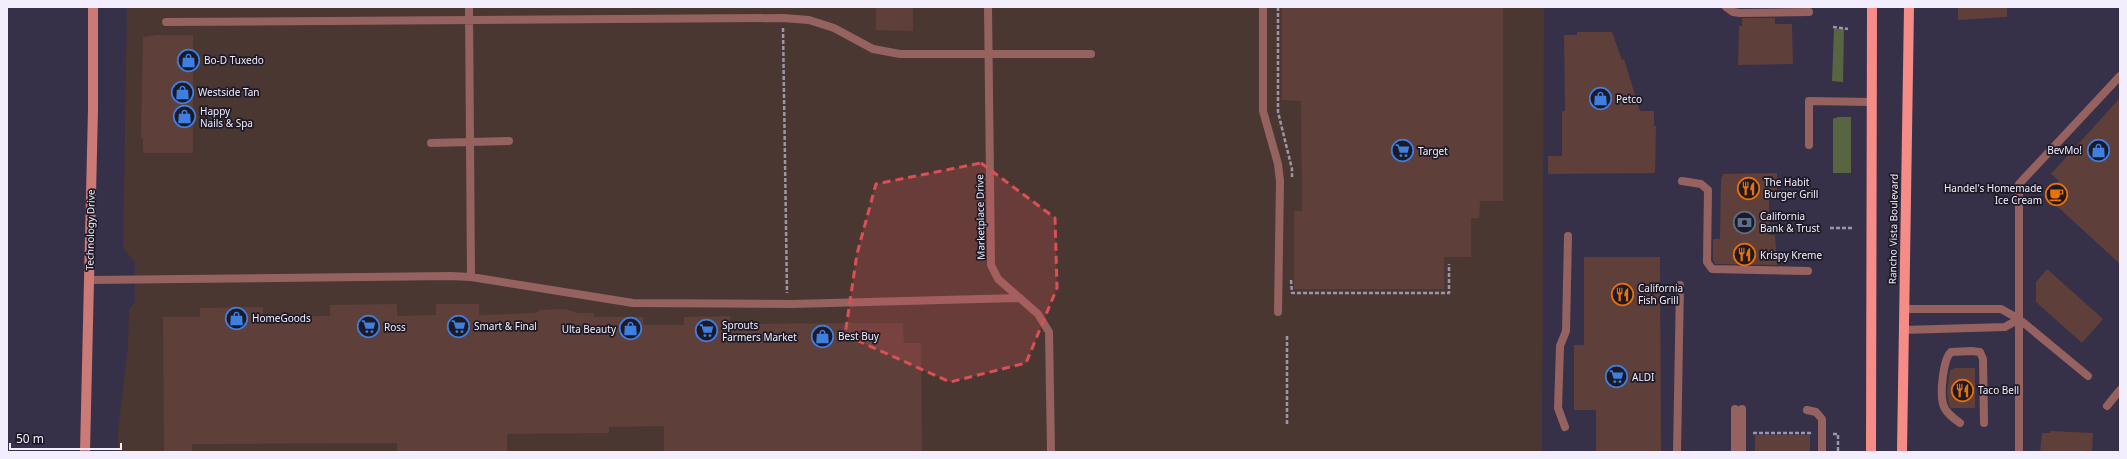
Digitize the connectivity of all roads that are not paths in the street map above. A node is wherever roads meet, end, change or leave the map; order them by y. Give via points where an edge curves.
1 (93, 7) edge
2 (469, 7) edge
3 (988, 7) edge
4 (1263, 7) edge
5 (1726, 7) edge
6 (1872, 7) edge
7 (1908, 7) edge
8 (1809, 12) dead end
9 (469, 20) junction
10 (166, 22) dead end
11 (989, 53) junction
12 (1091, 54) dead end
13 (2120, 76) edge
14 (1871, 102) junction
15 (509, 141) dead end
16 (470, 142) junction
17 (431, 143) dead end
18 (1809, 145) dead end
19 (1682, 182) dead end
20 (1568, 236) dead end
21 (1808, 270) dead end
22 (471, 277) junction
23 (89, 280) junction
24 (1680, 285) dead end
25 (1020, 298) junction
26 (1904, 309) junction
27 (1278, 312) dead end
28 (2019, 319) junction
29 (1903, 330) junction
30 (2088, 376) dead end
31 (2120, 390) edge
32 (2107, 406) dead end
33 (1807, 410) dead end
34 (1960, 423) dead end
35 (1984, 423) dead end
36 (1565, 426) dead end
37 (85, 452) edge
38 (1051, 452) edge
39 (1677, 452) edge
40 (1735, 452) edge
41 (1742, 452) edge
42 (1822, 452) edge
43 (1871, 452) edge
44 (1902, 452) edge
45 (2019, 452) edge

1 - 23 main road, Technology Drive
2 - 9 lane
3 - 11 lane, Marketplace Drive
4 - 27 lane via 1263,111 1278,164 1280,186
5 - 8 lane via 1734,12
6 - 14 main road
7 - 26 main road, Rancho Vista Boulevard
9 - 10 lane
9 - 11 lane via 783,18 809,20 834,28 873,49 900,54
9 - 16 lane
11 - 12 lane
11 - 25 lane, Marketplace Drive via 991,265 998,279
13 - 28 lane via 2020,184
14 - 18 lane via 1809,101
14 - 43 main road
15 - 16 lane
16 - 17 lane
16 - 22 lane
19 - 21 lane via 1701,184 1708,190 1707,262 1712,269
20 - 36 lane via 1566,331 1560,346 1558,408
22 - 23 lane
22 - 25 lane via 633,304 787,304
23 - 37 main road, Technology Drive
24 - 39 lane
25 - 38 lane, Marketplace Drive via 1038,314 1049,332
26 - 28 lane via 2001,309
26 - 29 main road, Rancho Vista Boulevard
28 - 29 lane via 2005,327
28 - 30 lane
28 - 45 lane
29 - 44 main road, Rancho Vista Boulevard
31 - 32 lane
33 - 42 lane via 1816,412 1822,419
34 - 35 lane via 1949,415 1943,404 1944,364 1951,352 1971,350 1980,352 1983,359
40 - 41 lane via 1739,409

